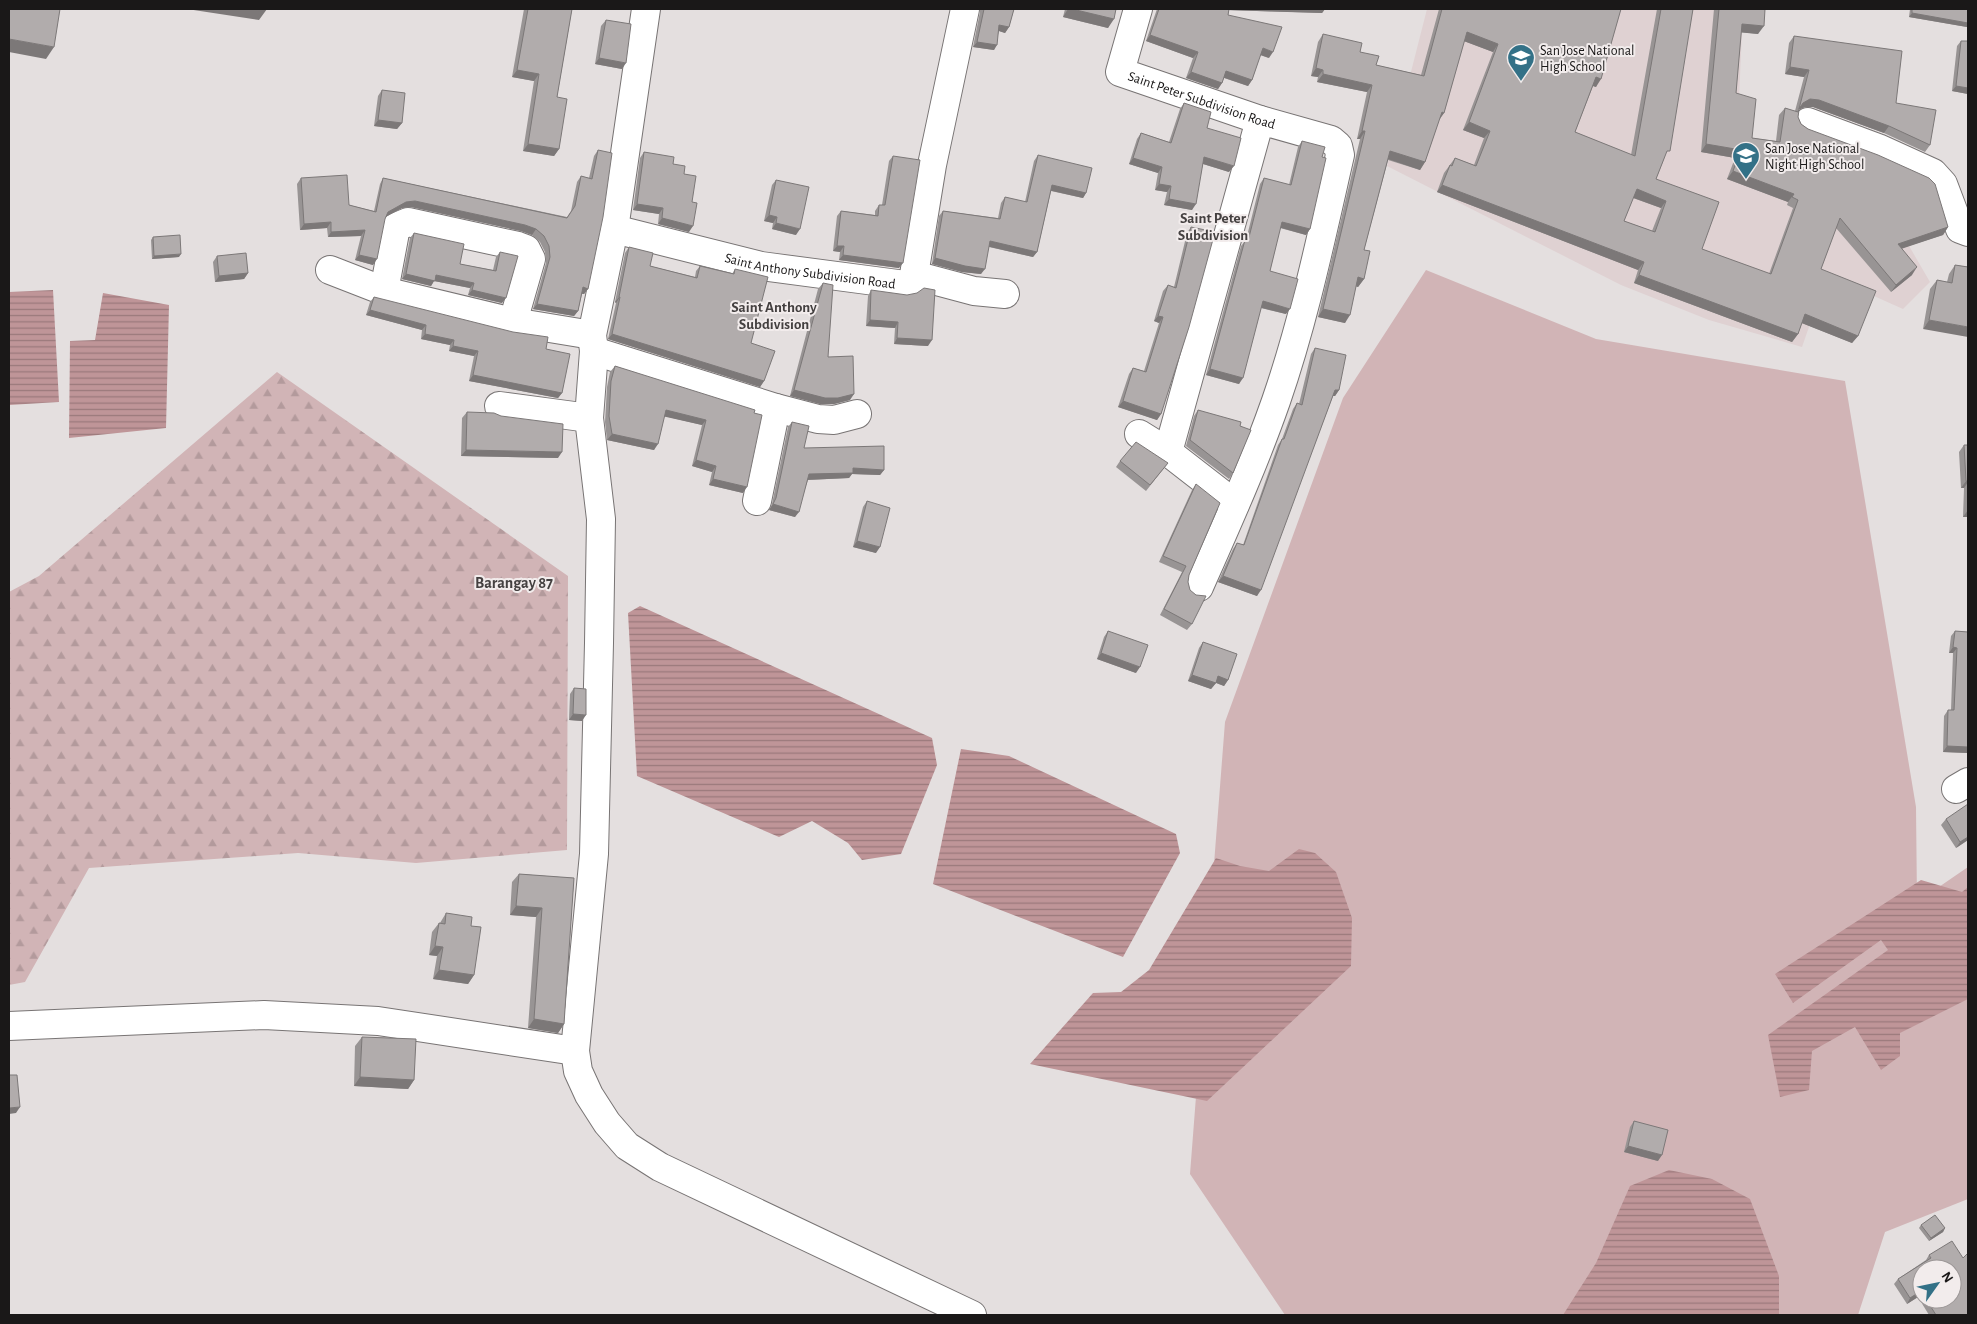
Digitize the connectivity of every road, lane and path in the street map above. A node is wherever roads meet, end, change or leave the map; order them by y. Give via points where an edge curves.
1 (646, 9) edge
2 (965, 9) edge
3 (1138, 9) edge
4 (1260, 120) junction
5 (1808, 122) dead end
6 (614, 229) junction
7 (1968, 232) edge
8 (330, 270) dead end
9 (914, 275) junction
10 (384, 291) junction
11 (1005, 294) dead end
12 (513, 322) junction
13 (593, 343) junction
14 (499, 406) dead end
15 (776, 408) junction
16 (857, 414) dead end
17 (589, 418) junction
18 (1139, 434) dead end
19 (1168, 452) junction
20 (757, 501) dead end
21 (1235, 504) junction
22 (1199, 587) dead end
23 (9, 1026) edge
24 (575, 1051) junction
25 (972, 1315) edge

1 - 6 street
2 - 9 street, Saint Anthony Subdivision Road via 932,165
3 - 4 street, Saint Peter Subdivision Road via 1120,72
4 - 19 street
4 - 21 street, Saint Peter Subdivision Road via 1332,140 1340,155 1307,301 1276,402
5 - 7 street via 1933,173 1943,184 1960,229
6 - 9 street, Saint Anthony Subdivision Road via 761,266 906,285
6 - 13 street
8 - 10 street
9 - 11 street via 974,291
10 - 12 street
10 - 12 street via 396,227 402,224 408,222 518,246 526,249 531,259
12 - 13 street
13 - 15 street
13 - 17 street
14 - 17 street
15 - 16 street via 818,419 834,420
15 - 20 street
17 - 24 street via 601,519 599,643 594,854
18 - 19 street
19 - 21 street
21 - 22 street
23 - 24 street via 264,1015 378,1021
24 - 25 street via 578,1071 588,1095 607,1123 627,1146 660,1168

